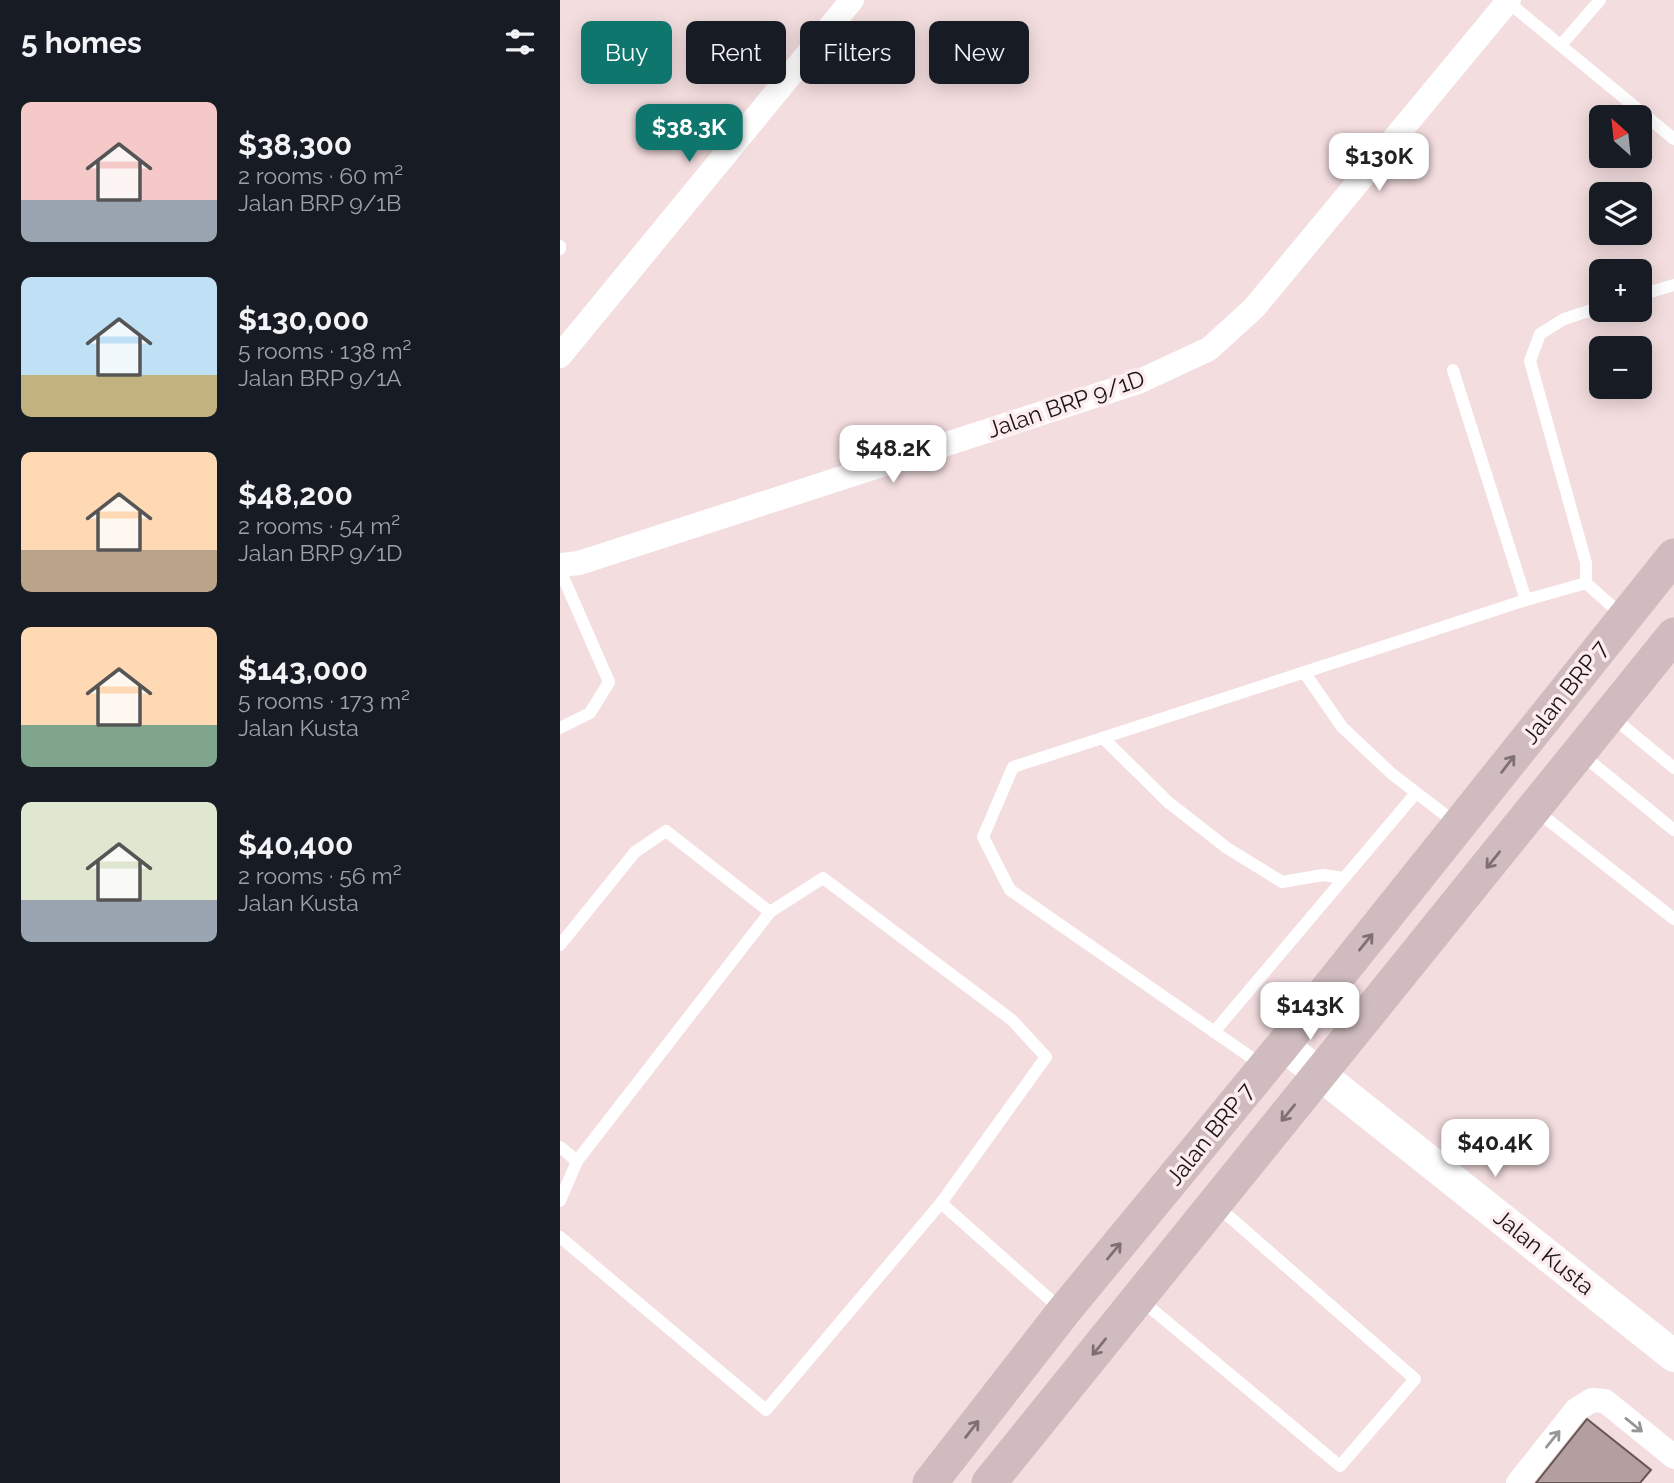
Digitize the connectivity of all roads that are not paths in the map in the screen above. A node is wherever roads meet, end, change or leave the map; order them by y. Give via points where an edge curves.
1 (852, 0) edge
2 (1600, 0) edge
3 (1509, 1) edge
4 (1560, 46) junction
5 (1674, 139) edge
6 (1674, 285) edge
7 (1652, 291) edge
8 (1589, 311) edge
9 (560, 356) edge
10 (1453, 370) dead end
11 (1674, 556) edge
12 (560, 567) edge
13 (1586, 583) junction
14 (1526, 600) junction
15 (1624, 617) junction
16 (1674, 635) edge
17 (1304, 672) junction
18 (1609, 715) junction
19 (560, 728) edge
20 (1103, 738) junction
21 (1579, 753) junction
22 (1674, 768) edge
23 (1416, 793) junction
24 (1534, 809) junction
25 (1460, 826) junction
26 (1674, 830) edge
27 (1344, 878) junction
28 (770, 912) junction
29 (1674, 919) edge
30 (560, 945) edge
31 (1214, 1032) junction
32 (1274, 1056) junction
33 (1320, 1073) junction
34 (560, 1147) edge
35 (577, 1161) junction
36 (560, 1201) edge
37 (941, 1203) junction
38 (1214, 1204) junction
39 (560, 1237) edge
40 (1138, 1298) junction
41 (1064, 1311) junction
42 (1674, 1356) edge
43 (1674, 1457) edge
44 (930, 1483) edge
45 (989, 1483) edge
46 (1518, 1483) edge

1 - 9 street
2 - 4 lane
3 - 4 lane
3 - 12 street, Jalan BRP 9/1D via 1254,308 1209,349 1138,382
4 - 5 lane
6 - 7 lane
8 - 13 lane via 1540,334 1530,361 1586,563
10 - 14 lane
11 - 15 main road, Jalan BRP 7
12 - 19 lane via 609,682 590,713
13 - 14 lane
13 - 15 lane
14 - 17 lane
25 -> 15 main road, Jalan BRP 7
16 - 18 main road, Jalan BRP 7
17 - 20 lane
17 - 23 lane via 1342,727
18 - 21 main road, Jalan BRP 7
18 - 22 lane
20 - 27 lane via 1168,802 1227,848 1282,882 1323,875
20 - 31 lane via 1013,767 983,837 1010,890
21 - 24 main road, Jalan BRP 7
21 - 26 lane
23 - 25 lane
23 - 27 lane
24 - 29 lane
24 -> 33 main road, Jalan BRP 7
32 -> 25 main road, Jalan BRP 7
27 - 31 lane
28 - 30 lane via 666,831 635,852
28 - 35 lane
28 - 37 lane via 823,878 1012,1020 1046,1057
31 - 32 lane
32 - 33 street, Jalan Kusta
41 -> 32 main road, Jalan BRP 7
33 -> 38 main road, Jalan BRP 7
33 - 42 street, Jalan Kusta
34 - 35 lane
35 - 36 lane
37 - 39 lane via 766,1410
37 - 41 lane
38 - 40 main road, Jalan BRP 7
38 - 40 lane via 1415,1378 1340,1466
40 -> 45 main road, Jalan BRP 7
44 -> 41 main road, Jalan BRP 7
46 -> 43 street via 1576,1410 1591,1400 1605,1401

